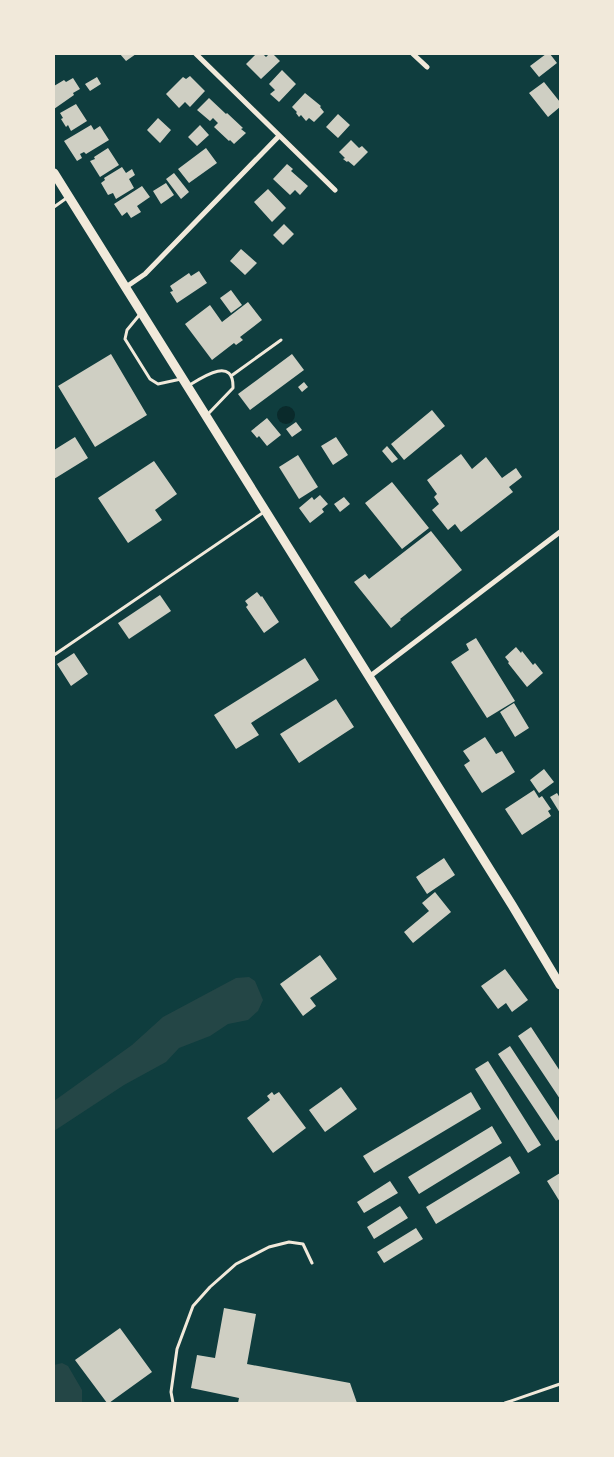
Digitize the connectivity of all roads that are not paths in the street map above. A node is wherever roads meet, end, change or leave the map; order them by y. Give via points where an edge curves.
1 (196, 54) edge
2 (413, 54) edge
3 (426, 67) dead end
4 (279, 136) junction
5 (54, 172) edge
6 (335, 190) dead end
7 (69, 197) junction
8 (54, 207) edge
9 (126, 287) junction
10 (142, 312) junction
11 (281, 340) dead end
12 (231, 376) junction
13 (182, 378) junction
14 (187, 387) junction
15 (205, 416) junction
16 (264, 511) junction
17 (560, 532) edge
18 (54, 656) edge
19 (369, 677) junction
20 (560, 986) edge
21 (312, 1263) dead end
22 (560, 1384) edge
23 (173, 1403) edge
24 (505, 1403) edge

1 - 4 street
2 - 3 street
4 - 6 street
4 - 9 street via 145,274
5 - 7 main road
7 - 8 lane
7 - 9 main road
9 - 10 main road
10 - 13 main road
10 - 13 lane via 127,330 125,339 150,379 158,384
11 - 12 lane
12 - 14 lane via 223,370 216,371
12 - 15 lane via 233,388
13 - 14 main road
14 - 15 main road
15 - 16 main road
16 - 18 lane
16 - 19 main road
17 - 19 street
19 - 20 main road
21 - 23 lane via 303,1244 288,1242 269,1247 236,1264 210,1287 193,1306 177,1349 171,1392
22 - 24 lane

